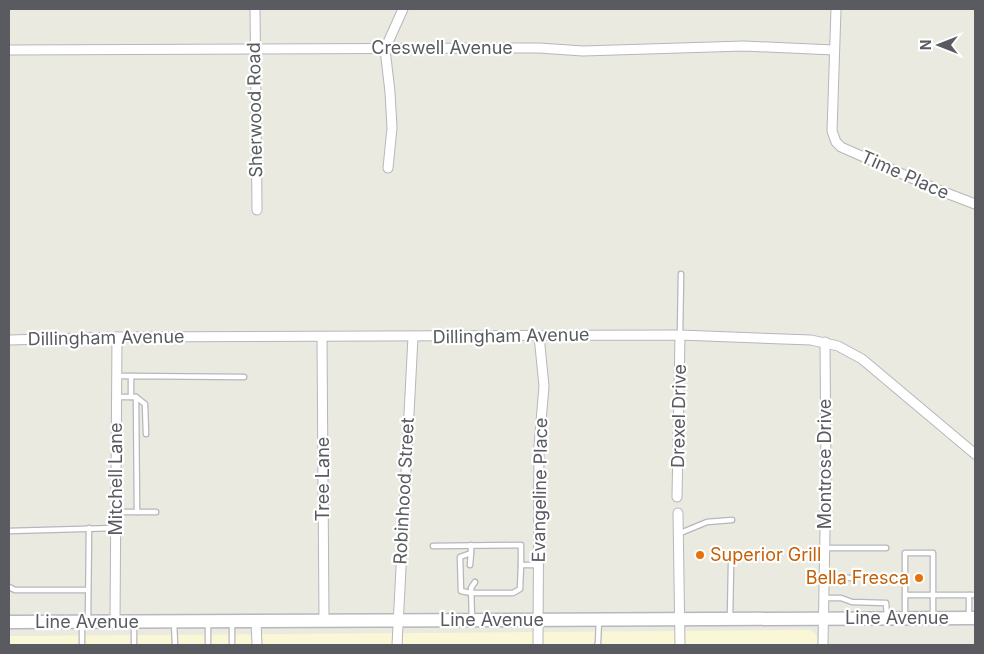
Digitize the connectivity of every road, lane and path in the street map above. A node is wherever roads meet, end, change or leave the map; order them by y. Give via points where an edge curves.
1 (255, 9) edge
2 (403, 9) edge
3 (836, 9) edge
4 (254, 49) junction
5 (385, 49) junction
6 (9, 50) edge
7 (834, 50) junction
8 (388, 168) dead end
9 (975, 204) edge
10 (257, 210) dead end
11 (681, 274) dead end
12 (680, 335) junction
13 (539, 336) junction
14 (118, 337) junction
15 (412, 337) junction
16 (322, 338) junction
17 (9, 340) edge
18 (825, 342) junction
19 (117, 376) junction
20 (131, 376) junction
21 (244, 377) dead end
22 (116, 397) junction
23 (134, 397) junction
24 (146, 434) dead end
25 (975, 454) edge
26 (677, 497) dead end
27 (116, 512) junction
28 (137, 512) junction
29 (156, 512) dead end
30 (678, 513) dead end
31 (732, 520) dead end
32 (88, 528) junction
33 (116, 528) junction
34 (9, 530) edge
35 (678, 534) junction
36 (471, 545) junction
37 (433, 546) dead end
38 (825, 548) junction
39 (886, 548) dead end
40 (471, 555) junction
41 (731, 564) dead end
42 (521, 565) junction
43 (538, 565) junction
44 (825, 578) junction
45 (852, 578) dead end
46 (471, 586) junction
47 (9, 587) edge
48 (88, 590) junction
49 (905, 595) junction
50 (933, 595) junction
51 (969, 595) junction
52 (975, 595) edge
53 (824, 598) junction
54 (680, 618) junction
55 (730, 618) junction
56 (824, 618) junction
57 (887, 618) junction
58 (905, 618) junction
59 (933, 618) junction
60 (972, 618) edge
61 (538, 619) junction
62 (599, 619) junction
63 (324, 620) junction
64 (398, 620) junction
65 (472, 620) junction
66 (116, 621) junction
67 (134, 621) junction
68 (174, 621) junction
69 (208, 621) junction
70 (232, 621) junction
71 (256, 621) junction
72 (9, 622) edge
73 (85, 622) junction
74 (82, 645) edge
75 (134, 645) edge
76 (175, 645) edge
77 (208, 645) edge
78 (232, 645) edge
79 (257, 645) edge
80 (398, 645) edge
81 (538, 645) edge
82 (596, 645) edge
83 (680, 645) edge
84 (823, 645) edge

1 - 4 street, Sherwood Road
2 - 5 street
3 - 7 street
4 - 5 street, Creswell Avenue
4 - 6 street, Creswell Avenue
4 - 10 street, Sherwood Road
5 - 7 street, Creswell Avenue via 539,48 615,52 744,46
5 - 8 street via 392,128
7 - 9 street, Time Place via 832,131 836,142 841,147
11 - 12 lane
12 - 13 street, Dillingham Avenue
12 - 18 street, Dillingham Avenue
12 - 26 street, Drexel Drive
13 - 15 street, Dillingham Avenue
13 - 43 street, Evangeline Place via 544,386 538,446
14 - 16 street, Dillingham Avenue
14 - 17 street, Dillingham Avenue
14 - 19 street, Mitchell Lane
15 - 16 street, Dillingham Avenue
15 - 64 street, Robinhood Street
16 - 63 street, Tree Lane
18 - 25 street, Dillingham Avenue via 862,359
18 - 38 street, Montrose Drive
19 - 20 lane
19 - 22 street, Mitchell Lane
20 - 21 lane
20 - 23 lane
22 - 23 lane
22 - 27 street, Mitchell Lane
23 - 24 lane via 145,404
23 - 28 lane via 138,443
27 - 28 lane
27 - 33 street, Mitchell Lane
28 - 29 lane
30 - 35 street
31 - 35 lane via 708,522
32 - 33 lane
32 - 34 lane
32 - 48 lane
33 - 66 street, Mitchell Lane
35 - 54 street
36 - 37 lane
36 - 40 lane
36 - 42 lane via 521,545
38 - 39 lane
38 - 44 street, Montrose Drive
40 - 40 lane via 471,565
40 - 46 lane via 460,557 461,591
41 - 55 lane
42 - 43 lane
42 - 46 lane via 520,588 513,594
43 - 61 street, Evangeline Place
44 - 45 lane
44 - 53 street, Montrose Drive
46 - 65 lane
47 - 48 lane via 16,590
48 - 73 lane
49 - 50 lane
49 - 50 lane via 905,553 933,553
49 - 58 lane
50 - 51 lane
50 - 59 lane
51 - 52 lane
51 - 60 lane
53 - 56 street, Montrose Drive
53 - 57 lane via 886,603
54 - 55 main road, Line Avenue
54 - 62 main road, Line Avenue
54 - 83 street
55 - 56 main road, Line Avenue
56 - 57 main road, Line Avenue
56 - 84 street, Montrose Drive
57 - 58 main road, Line Avenue
58 - 59 main road, Line Avenue
59 - 60 main road, Line Avenue
61 - 62 main road, Line Avenue
61 - 65 main road, Line Avenue
61 - 81 street, Evangeline Place
62 - 82 lane
63 - 64 main road, Line Avenue
63 - 71 main road, Line Avenue
64 - 65 main road, Line Avenue
64 - 80 street, Robinhood Street
66 - 67 main road, Line Avenue
66 - 73 main road, Line Avenue
67 - 68 main road, Line Avenue
67 - 75 lane
68 - 69 main road, Line Avenue
68 - 76 lane
69 - 70 main road, Line Avenue
69 - 77 lane
70 - 71 main road, Line Avenue
70 - 78 lane
71 - 79 street
72 - 73 main road, Line Avenue
73 - 74 lane

